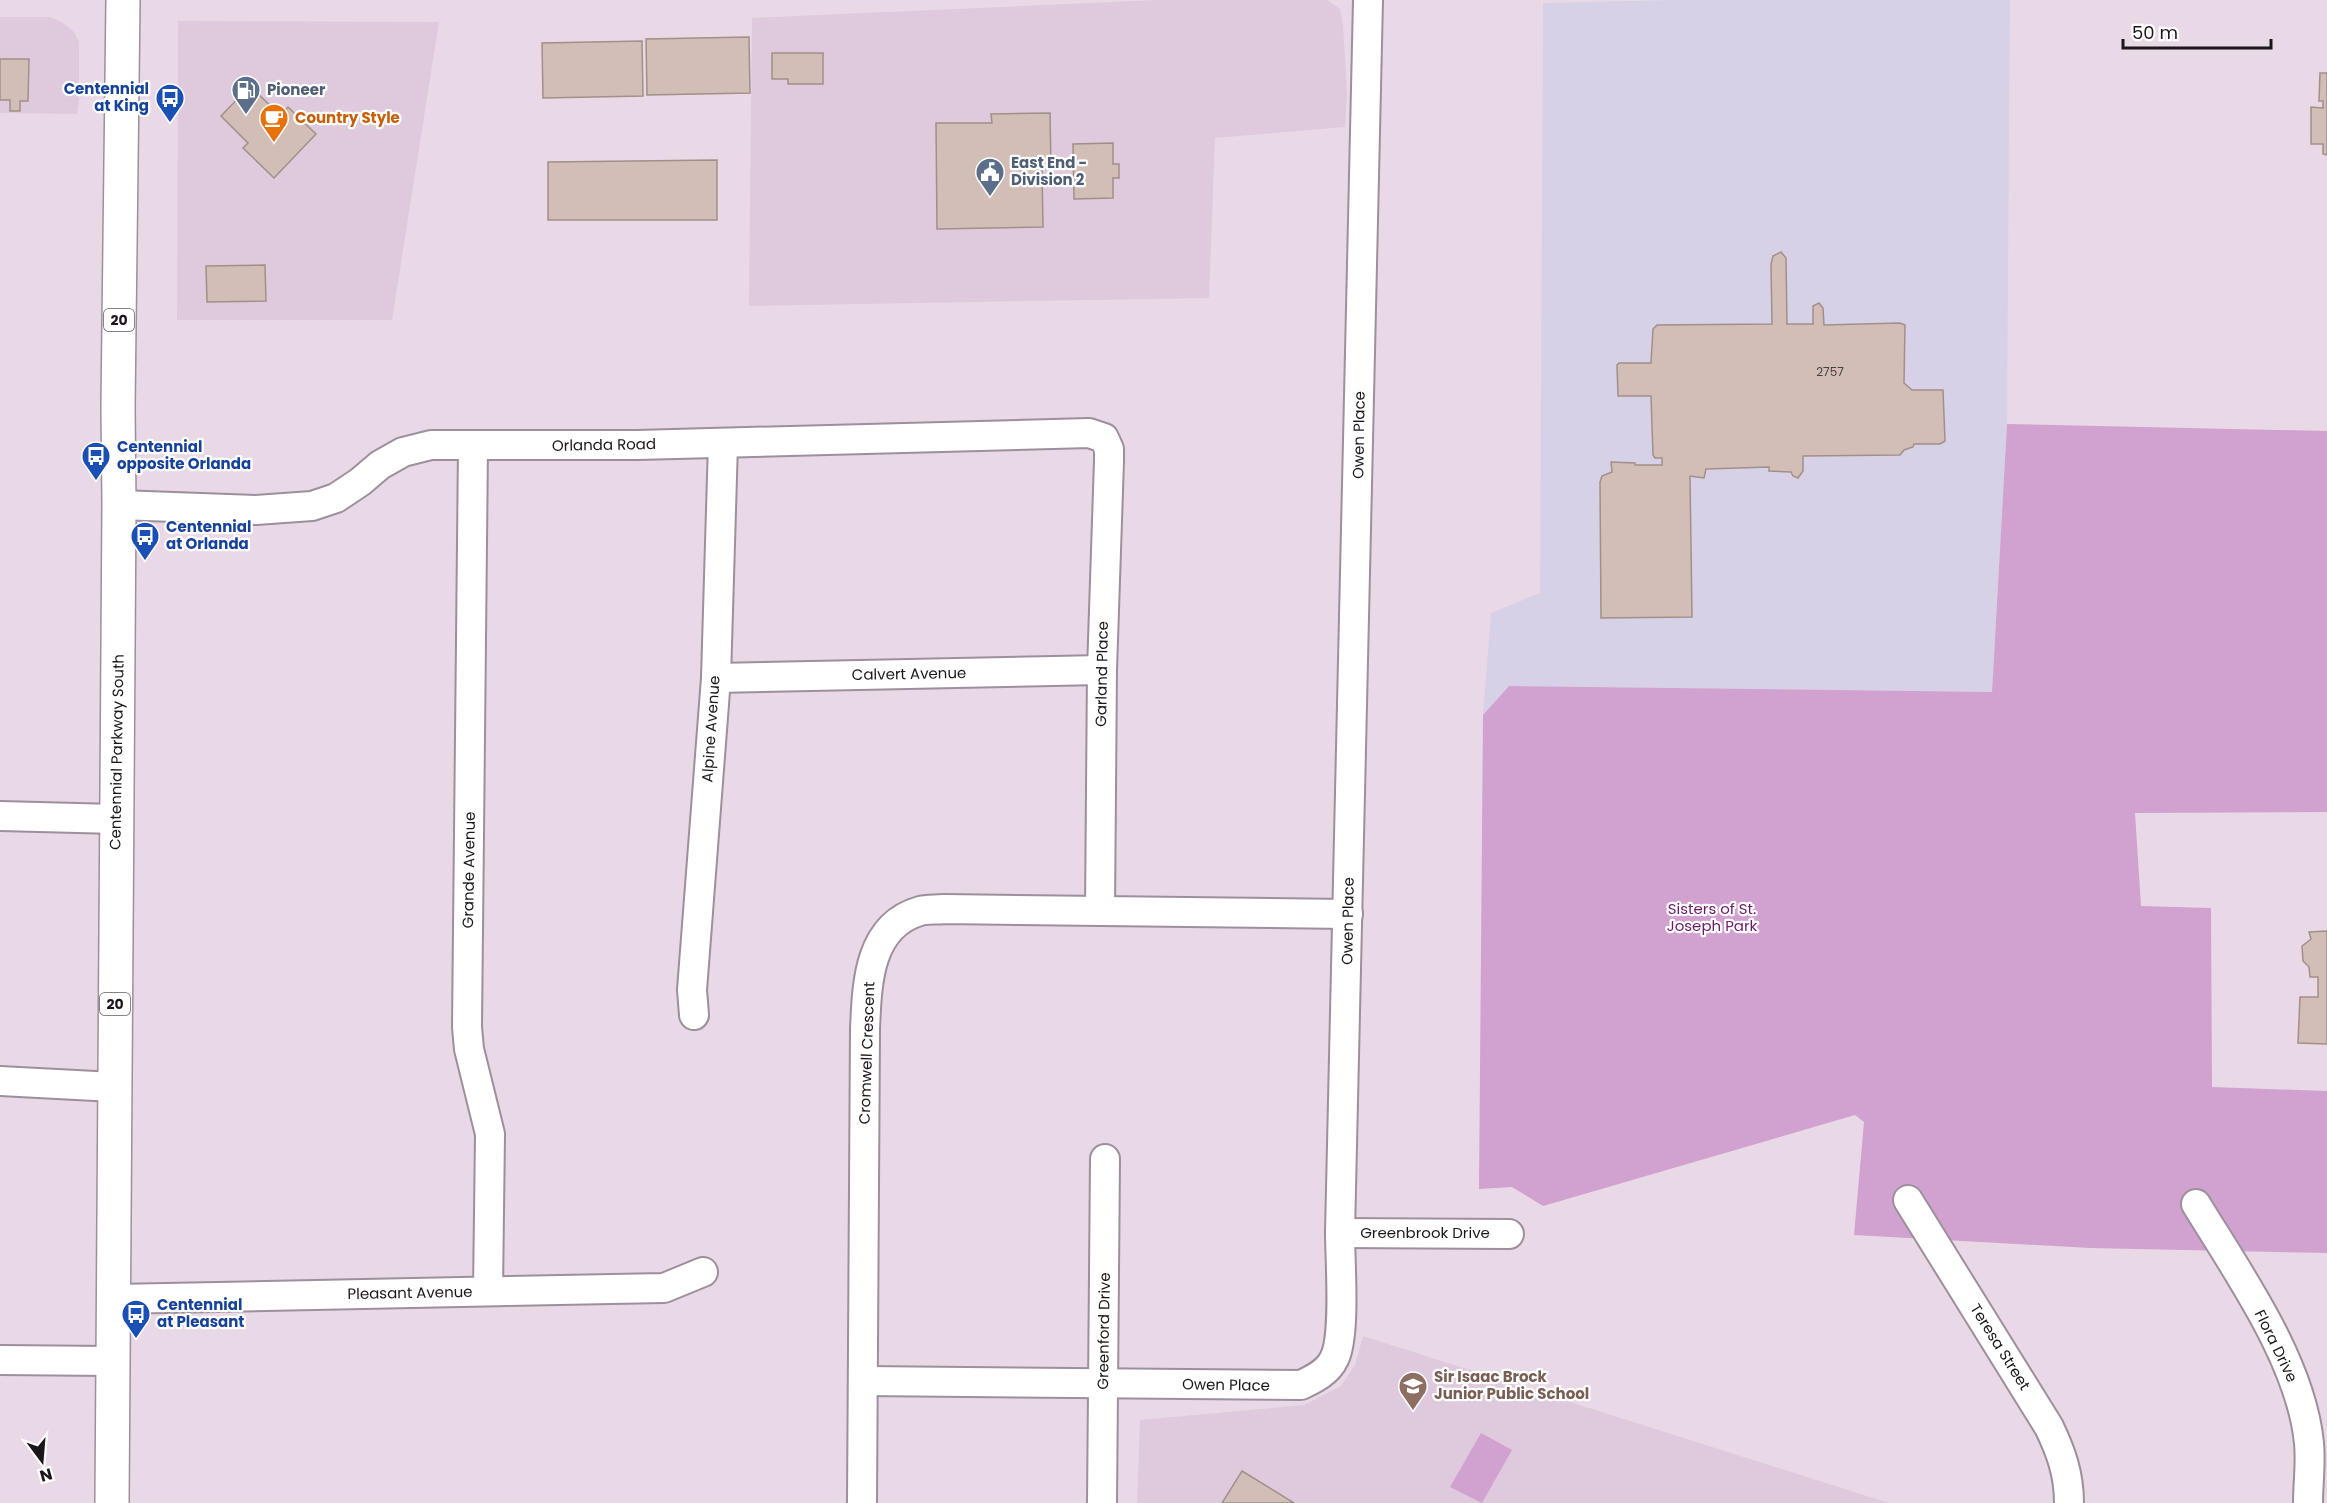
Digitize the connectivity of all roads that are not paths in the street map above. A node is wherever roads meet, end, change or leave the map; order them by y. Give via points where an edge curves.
1 (123, 0) edge
2 (1368, 0) edge
3 (1104, 438) joint
4 (723, 443) junction
5 (473, 446) junction
6 (119, 505) junction
7 (1102, 670) junction
8 (716, 678) junction
9 (0, 816) edge
10 (116, 819) junction
11 (1100, 911) junction
12 (1348, 914) junction
13 (694, 1015) dead end
14 (0, 1081) edge
15 (114, 1087) junction
16 (1105, 1159) dead end
17 (1908, 1200) dead end
18 (2196, 1204) dead end
19 (1341, 1233) junction
20 (1509, 1234) dead end
21 (703, 1272) dead end
22 (488, 1291) junction
23 (114, 1299) junction
24 (0, 1360) edge
25 (111, 1361) junction
26 (863, 1381) junction
27 (1103, 1384) junction
28 (112, 1503) edge
29 (862, 1503) edge
30 (1102, 1503) edge
31 (2069, 1503) edge
32 (2308, 1503) edge

1 - 6 main road, Centennial Parkway South / 20
2 - 12 street, Owen Place
3 - 4 street, Orlanda Road via 1081,434
3 - 7 street, Garland Place via 1109,461
4 - 5 street, Orlanda Road
4 - 8 street, Alpine Avenue
5 - 6 street, Orlanda Road via 431,445 402,452 336,498 305,508
5 - 22 street, Grande Avenue via 467,1027 490,1134
6 - 10 main road, Centennial Parkway South / 20
7 - 8 street, Calvert Avenue
7 - 11 street, Garland Place
8 - 13 street, Alpine Avenue via 692,990
9 - 10 street
10 - 15 main road, Centennial Parkway South / 20
11 - 12 street, Cromwell Crescent
11 - 26 street, Cromwell Crescent via 921,911 898,922 879,941 866,993
12 - 19 street, Owen Place
14 - 15 street
15 - 23 main road, Centennial Parkway South / 20
16 - 27 street, Greenford Drive
17 - 31 street, Teresa Street via 2049,1427 2064,1456
18 - 32 street, Flora Drive via 2280,1347 2299,1392 2309,1443
19 - 20 street, Greenbrook Drive
19 - 27 street, Owen Place via 1340,1341 1334,1360 1320,1376 1301,1385
21 - 22 street, Pleasant Avenue via 664,1288
22 - 23 street, Pleasant Avenue
23 - 25 main road, Centennial Parkway South / 20
24 - 25 street
25 - 28 main road, Centennial Parkway South / 20
26 - 27 street, Owen Place
26 - 29 street, Cromwell Crescent
27 - 30 street, Greenford Drive

